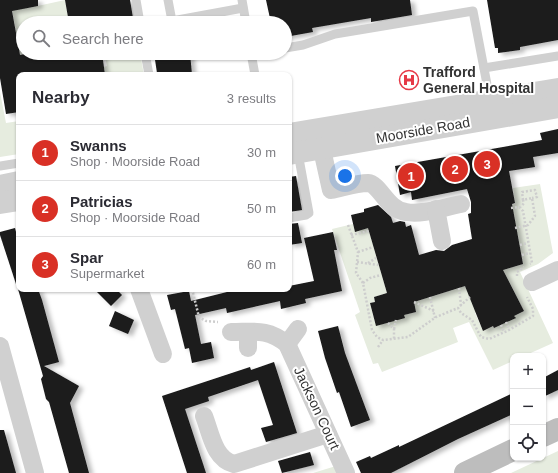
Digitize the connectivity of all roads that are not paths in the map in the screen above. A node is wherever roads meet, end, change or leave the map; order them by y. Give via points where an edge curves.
1 (136, 0) edge
2 (168, 0) edge
3 (242, 4) edge
4 (139, 16) edge
5 (171, 16) edge
6 (193, 16) edge
7 (245, 16) edge
8 (292, 47) edge
9 (558, 56) edge
10 (146, 60) edge
11 (253, 60) edge
12 (484, 68) junction
13 (148, 72) edge
14 (255, 72) edge
15 (558, 89) edge
16 (490, 100) junction
17 (558, 107) edge
18 (319, 139) junction
19 (292, 147) edge
20 (292, 151) edge
21 (16, 163) edge
22 (0, 166) edge
23 (16, 183) edge
24 (0, 186) edge
25 (16, 200) edge
26 (0, 203) edge
27 (461, 204) dead end
28 (436, 209) junction
29 (292, 217) edge
30 (442, 241) dead end
31 (558, 270) edge
32 (525, 286) road end
33 (140, 292) edge
34 (298, 329) dead end
35 (240, 336) road end
36 (287, 344) junction
37 (0, 346) edge
38 (163, 354) dead end
39 (6, 388) edge
40 (204, 416) dead end
41 (558, 429) edge
42 (328, 434) junction
43 (546, 435) edge
44 (510, 451) edge
45 (35, 473) edge
46 (346, 473) edge
47 (465, 473) edge

1 - 4 lane
2 - 5 lane
3 - 6 lane
3 - 7 lane
8 - 12 lane via 350,31 473,11
9 - 12 lane
10 - 13 lane
11 - 14 lane
12 - 16 lane
15 - 16 street, Moorside Road
16 - 18 street, Moorside Road
17 - 18 street, Moorside Road
18 - 19 street, Moorside Road
18 - 28 street via 331,190 368,183 375,186 389,204 405,212
20 - 29 lane via 309,213
21 - 22 lane
23 - 24 street
25 - 26 street
27 - 28 street
28 - 30 street
31 - 32 street
33 - 38 street
34 - 36 street
35 - 36 street via 265,331
36 - 42 street, Jackson Court
37 - 39 street
39 - 45 street
40 - 42 street via 218,455 226,462 234,464
41 - 43 main road
42 - 46 street, Jackson Court
44 - 47 main road

